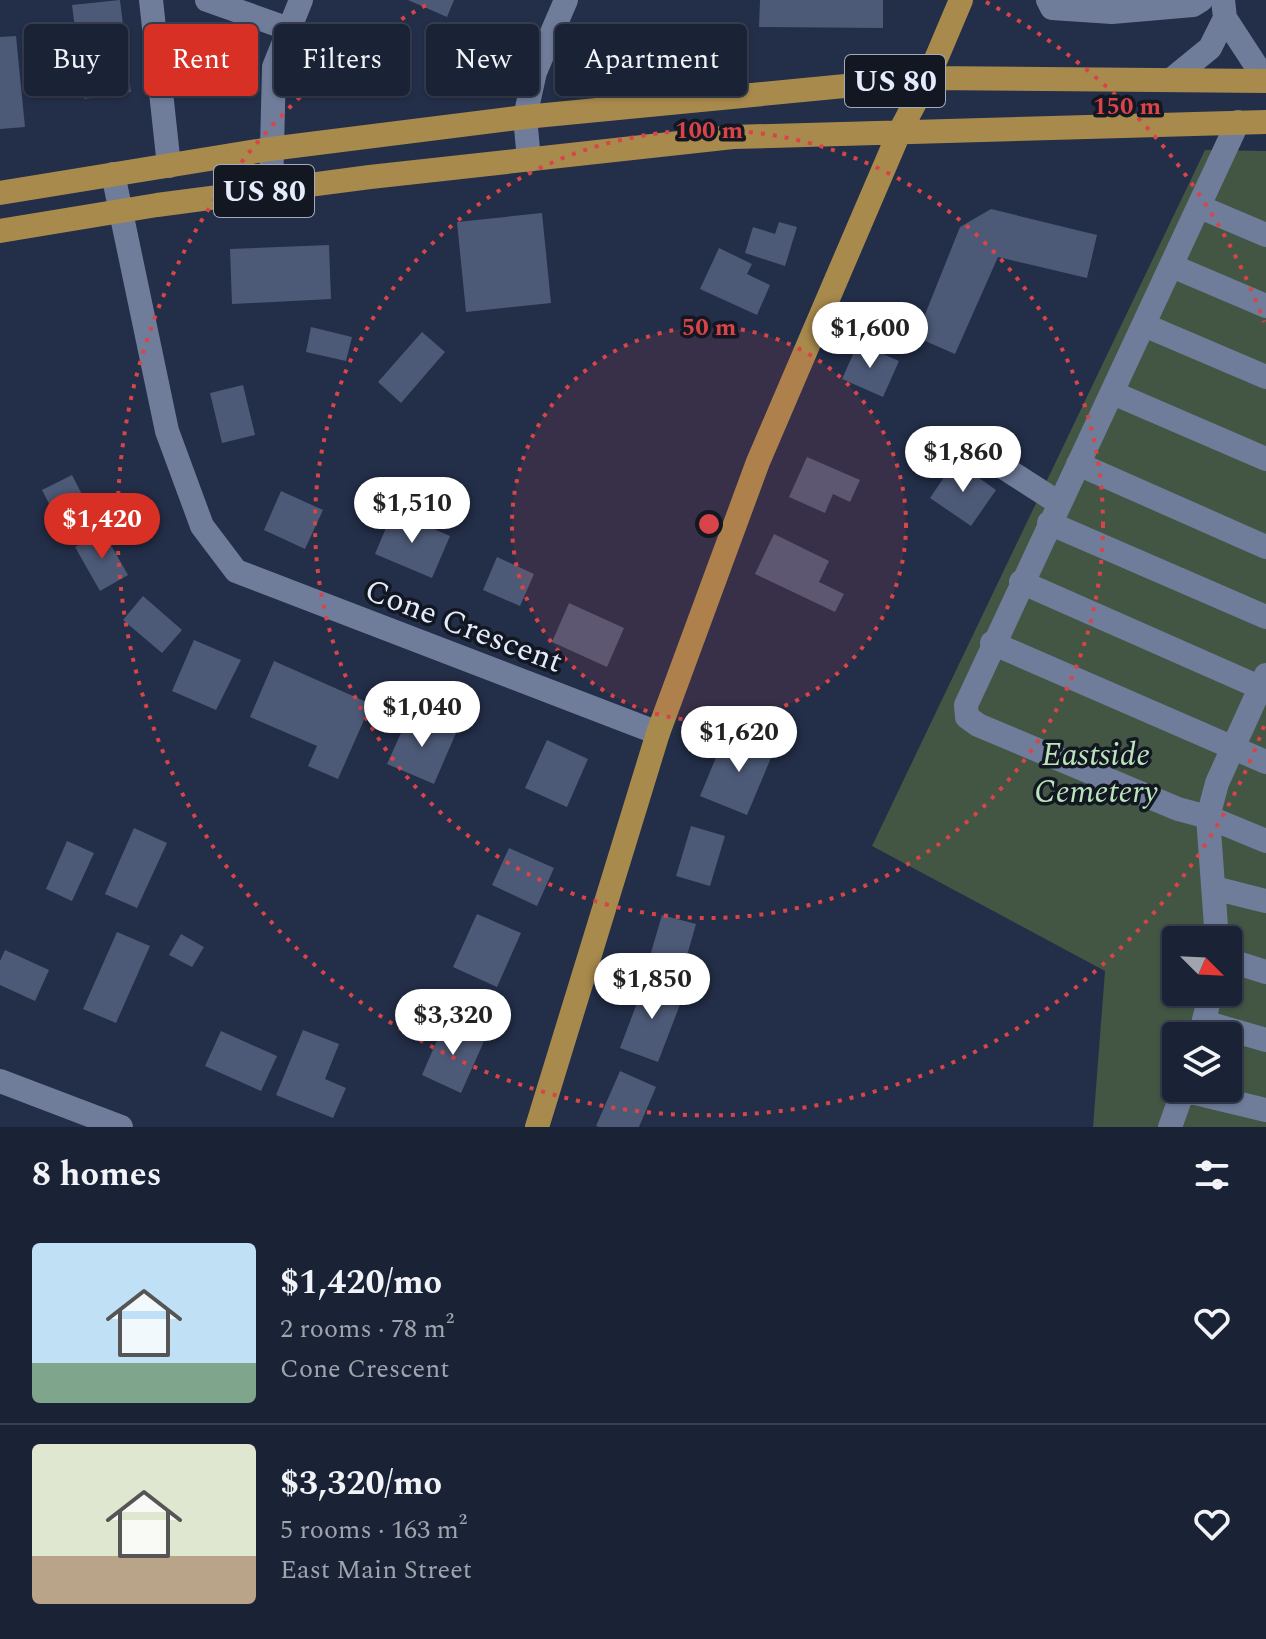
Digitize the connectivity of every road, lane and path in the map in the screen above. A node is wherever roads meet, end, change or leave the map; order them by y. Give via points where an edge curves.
1 (151, 0) edge
2 (207, 0) edge
3 (301, 0) edge
4 (566, 0) edge
5 (961, 0) edge
6 (1048, 0) edge
7 (1201, 0) edge
8 (1224, 9) edge
9 (275, 24) edge
10 (291, 24) edge
11 (274, 67) edge
12 (928, 78) junction
13 (1172, 79) junction
14 (1266, 81) edge
15 (525, 117) junction
16 (1238, 122) junction
17 (1266, 122) edge
18 (899, 133) junction
19 (270, 149) junction
20 (529, 160) junction
21 (169, 166) junction
22 (113, 174) junction
23 (271, 190) junction
24 (0, 193) edge
25 (1200, 207) junction
26 (122, 213) junction
27 (0, 231) edge
28 (1266, 235) edge
29 (1172, 266) junction
30 (1266, 306) edge
31 (1144, 325) junction
32 (1266, 377) edge
33 (1113, 393) junction
34 (973, 448) dead end
35 (1266, 459) edge
36 (1078, 464) junction
37 (1054, 513) junction
38 (1266, 547) edge
39 (1021, 582) junction
40 (1266, 617) edge
41 (992, 643) junction
42 (1264, 685) edge
43 (658, 733) junction
44 (1233, 747) junction
45 (1266, 762) edge
46 (1208, 817) junction
47 (1266, 841) edge
48 (1214, 888) junction
49 (1266, 901) edge
50 (1216, 926) edge
51 (1242, 964) edge
52 (1266, 972) edge
53 (1242, 1036) edge
54 (1266, 1040) edge
55 (0, 1081) edge
56 (1179, 1102) edge
57 (1235, 1102) edge
58 (1266, 1110) edge
59 (93, 1122) edge
60 (121, 1127) edge
61 (537, 1127) edge
62 (1170, 1127) edge

1 - 21 street
2 - 9 street
3 - 10 street
4 - 15 street via 535,72
5 - 12 main road
6 - 7 street via 1052,8 1112,12
8 - 13 street via 1210,48
8 - 14 street
11 - 19 street
12 - 13 main road, US 80
12 - 15 main road, US 80
12 - 18 main road
13 - 14 main road, US 80
15 - 19 main road, US 80
15 - 20 street
16 - 17 main road, US 80
16 - 18 main road, US 80
16 - 25 street
18 - 20 main road, US 80 via 733,137
18 - 43 main road via 758,462
19 - 21 main road, US 80
19 - 23 street
20 - 23 main road, US 80
21 - 22 main road, US 80
22 - 24 main road, US 80
22 - 26 street, Cone Crescent
23 - 26 main road, US 80
25 - 28 street
25 - 29 street
26 - 27 main road, US 80
26 - 43 street, Cone Crescent via 167,431 202,526 236,571
29 - 30 street
29 - 31 street
31 - 32 street
31 - 33 street
33 - 35 street
33 - 36 street
34 - 37 street
36 - 37 street
36 - 38 street
37 - 39 street
37 - 40 street
39 - 41 street
39 - 42 street
41 - 44 street
41 - 46 street via 966,705 967,717 1178,809
42 - 44 street
43 - 61 main road
44 - 45 street
44 - 46 street
46 - 47 street
46 - 48 street
48 - 49 street
48 - 50 street
51 - 52 street
53 - 54 street
55 - 59 street
56 - 62 street
57 - 58 street
59 - 60 street

